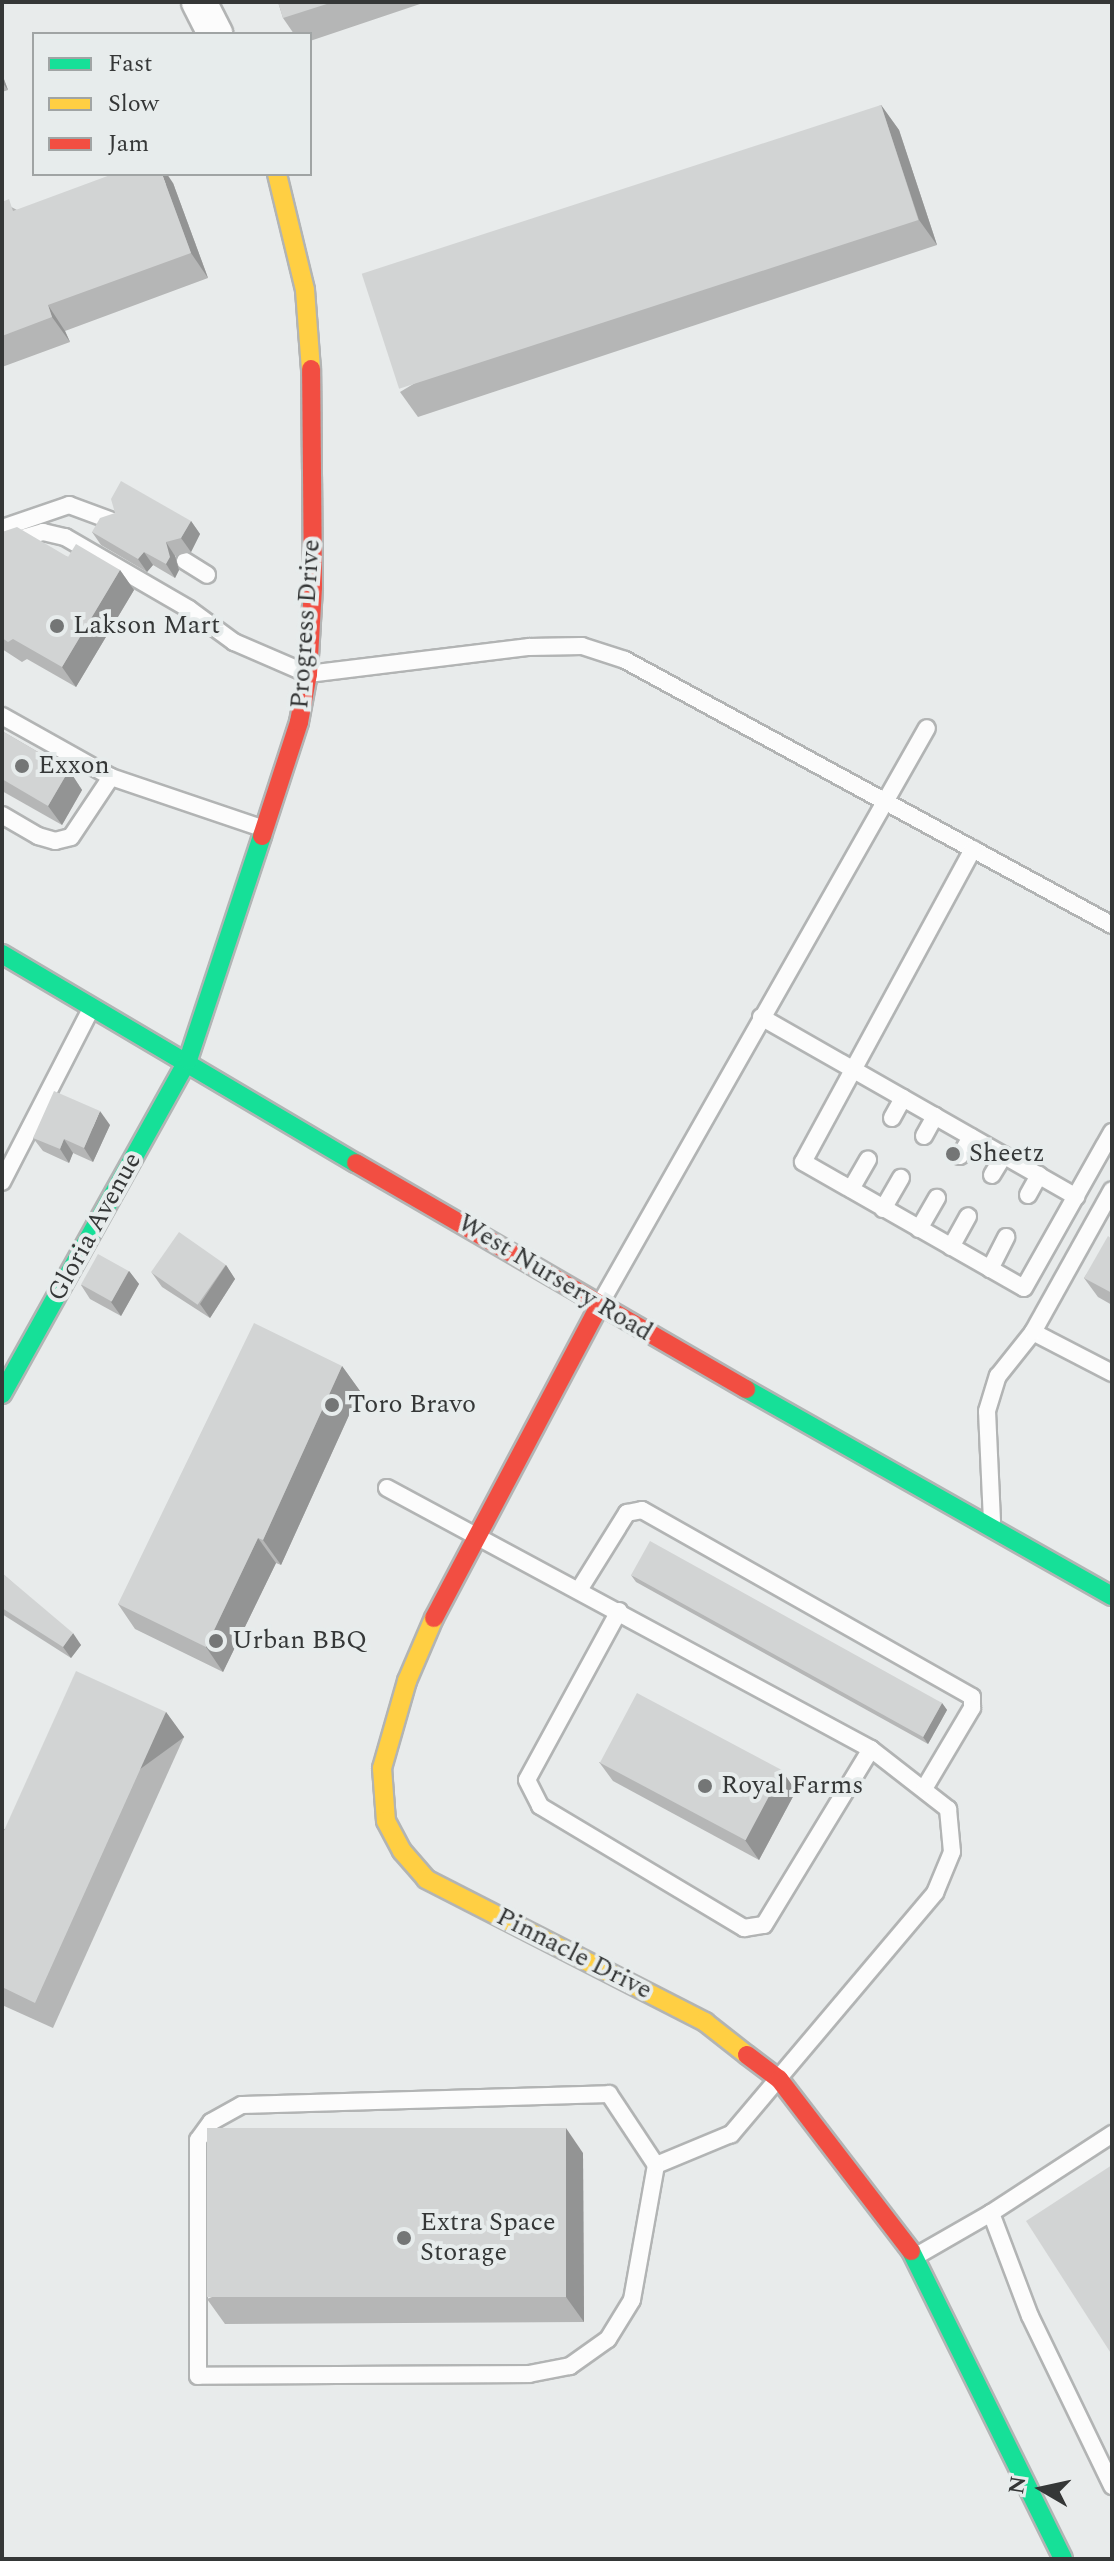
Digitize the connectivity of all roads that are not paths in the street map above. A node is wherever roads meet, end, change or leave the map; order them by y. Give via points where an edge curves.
1 (199, 2) edge
2 (214, 32) edge
3 (277, 176) edge
4 (115, 522) edge
5 (2, 528) edge
6 (2, 544) edge
7 (185, 561) dead end
8 (207, 575) dead end
9 (308, 674) junction
10 (2, 716) edge
11 (927, 728) dead end
12 (111, 777) junction
13 (883, 799) junction
14 (2, 815) edge
15 (264, 829) junction
16 (973, 849) junction
17 (1112, 925) edge
18 (2, 954) edge
19 (93, 1006) junction
20 (761, 1017) junction
21 (188, 1060) junction
22 (855, 1070) junction
23 (903, 1098) junction
24 (935, 1116) junction
25 (892, 1118) dead end
26 (1112, 1132) edge
27 (924, 1136) dead end
28 (971, 1137) junction
29 (1004, 1155) junction
30 (960, 1156) dead end
31 (868, 1160) dead end
32 (992, 1175) dead end
33 (1039, 1175) junction
34 (901, 1178) dead end
35 (2, 1182) edge
36 (851, 1189) junction
37 (1112, 1190) edge
38 (1028, 1195) dead end
39 (1076, 1197) junction
40 (937, 1198) dead end
41 (883, 1209) junction
42 (968, 1216) dead end
43 (919, 1229) junction
44 (1006, 1237) dead end
45 (951, 1247) junction
46 (990, 1269) junction
47 (599, 1306) junction
48 (1033, 1332) junction
49 (1112, 1373) edge
50 (2, 1394) edge
51 (387, 1488) dead end
52 (992, 1531) junction
53 (476, 1535) junction
54 (579, 1590) junction
55 (1112, 1596) edge
56 (619, 1611) junction
57 (871, 1749) junction
58 (925, 1787) junction
59 (779, 2079) junction
60 (1112, 2134) edge
61 (656, 2165) junction
62 (991, 2213) junction
63 (915, 2256) junction
64 (1112, 2486) edge
65 (1063, 2559) edge

1 - 2 street
3 - 9 street, Progress Drive via 305,290 314,410
4 - 5 lane via 69,505
6 - 9 lane via 43,532 65,537 189,609 234,642
7 - 8 lane
9 - 13 lane via 388,660 582,646 636,665
9 - 15 street, Progress Drive via 299,722
10 - 12 lane
11 - 13 lane
12 - 14 lane via 71,837 55,841 38,836
12 - 15 lane
13 - 16 lane
13 - 20 lane
15 - 21 street, Progress Drive
16 - 17 lane
16 - 22 lane
18 - 19 street, West Nursery Road
19 - 21 street, West Nursery Road
19 - 35 lane
20 - 22 lane
20 - 47 lane
21 - 47 street, West Nursery Road
21 - 50 street, Gloria Avenue
22 - 23 lane
22 - 36 lane via 803,1162
23 - 24 lane
23 - 25 lane
24 - 27 lane
24 - 28 lane
26 - 39 lane
28 - 29 lane
28 - 30 lane
29 - 32 lane
29 - 33 lane
31 - 36 lane
33 - 38 lane
33 - 39 lane
34 - 41 lane
36 - 41 lane
37 - 48 lane
39 - 46 lane via 1024,1288
40 - 43 lane
41 - 43 lane
42 - 45 lane
43 - 45 lane
44 - 46 lane
45 - 46 lane
47 - 52 street, West Nursery Road
47 - 53 street, Pinnacle Drive
48 - 49 lane
48 - 52 lane via 998,1376 987,1411
51 - 53 lane
52 - 55 street, West Nursery Road
53 - 54 lane
53 - 59 street, Pinnacle Drive via 407,1681 382,1768 386,1821 402,1851 426,1879 705,2022
54 - 56 lane
54 - 58 lane via 627,1513 642,1510 972,1697 972,1708
56 - 57 lane
56 - 57 lane via 527,1780 540,1806 744,1928 764,1925
57 - 58 lane
58 - 59 lane via 948,1809 952,1852 935,1893
59 - 61 lane via 731,2134
59 - 63 street, Pinnacle Drive
60 - 62 lane
61 - 61 lane via 632,2300 608,2339 570,2366 529,2374 198,2376 198,2140 211,2122 242,2105 609,2094
62 - 63 lane
62 - 64 lane via 1030,2316
63 - 65 street, Pinnacle Drive

